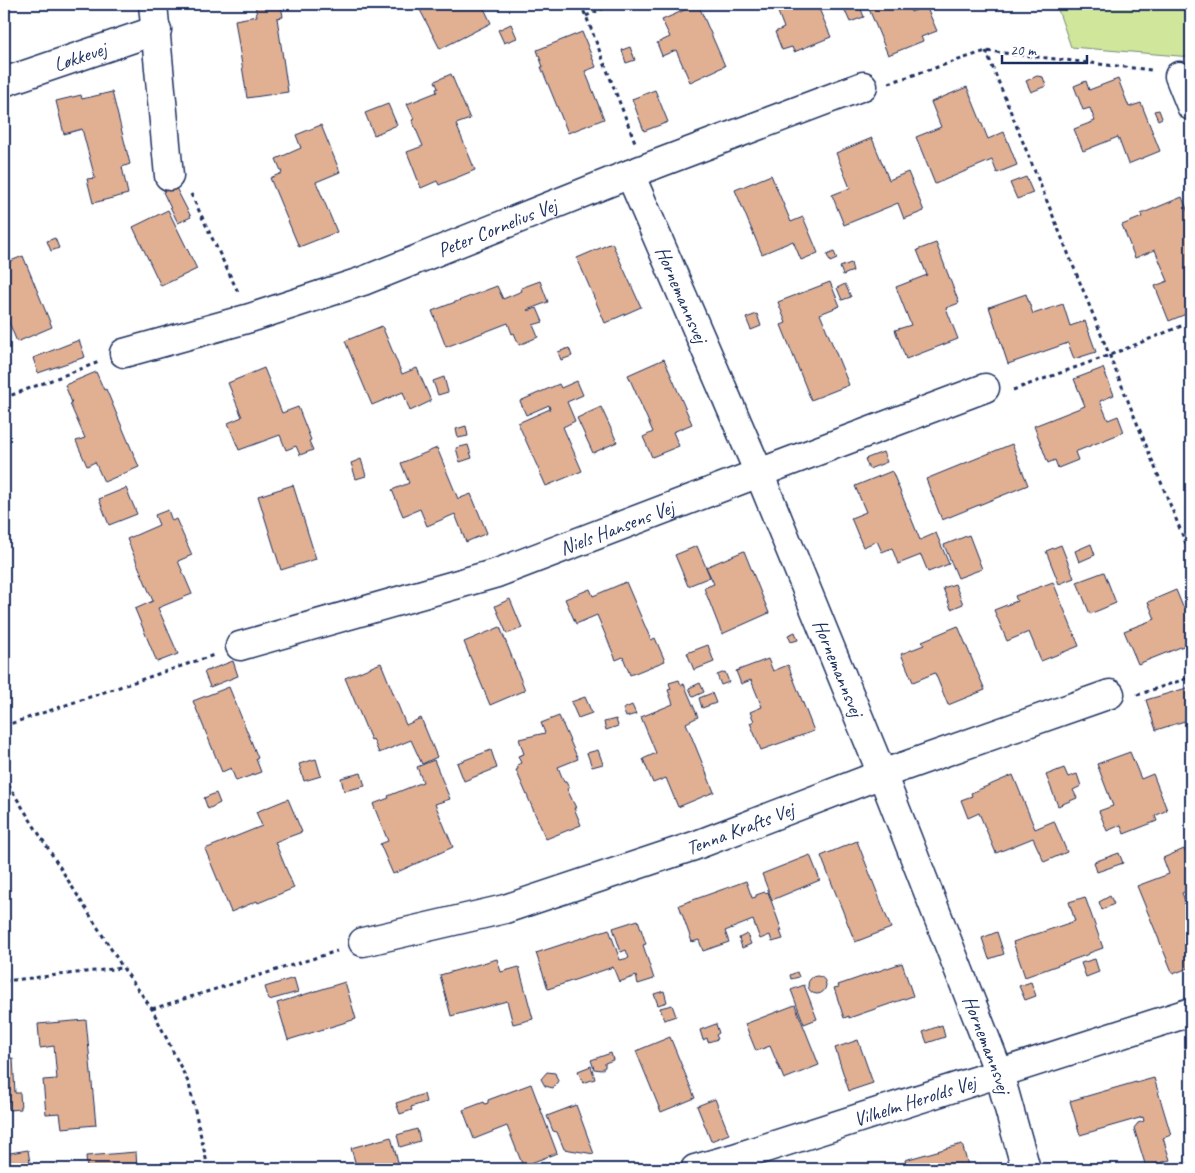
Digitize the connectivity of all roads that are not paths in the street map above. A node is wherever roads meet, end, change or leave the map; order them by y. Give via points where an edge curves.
1 (155, 17) edge
2 (1179, 76) road end
3 (4, 82) edge
4 (863, 86) road end
5 (1191, 106) edge
6 (630, 174) junction
7 (170, 176) road end
8 (124, 353) road end
9 (985, 388) road end
10 (759, 473) junction
11 (240, 646) road end
12 (1110, 694) road end
13 (882, 774) junction
14 (364, 942) road end
15 (1191, 1012) edge
16 (999, 1073) junction
17 (695, 1169) edge
18 (1026, 1169) edge

1 - 3 street, Løkkevej
1 - 7 street, Løkkevej
2 - 5 street
4 - 6 street, Peter Cornelius Vej
6 - 8 street, Peter Cornelius Vej via 364,282
6 - 10 street, Hornemannsvej
9 - 10 street, Niels Hansens Vej
10 - 11 street, Niels Hansens Vej via 497,573
10 - 13 street, Hornemannsvej
12 - 13 street, Tenna Krafts Vej
13 - 14 street, Tenna Krafts Vej via 694,846 505,909
13 - 16 street, Hornemannsvej
15 - 16 street, Vilhelm Herolds Vej
16 - 17 street, Vilhelm Herolds Vej
16 - 18 street, Hornemannsvej

